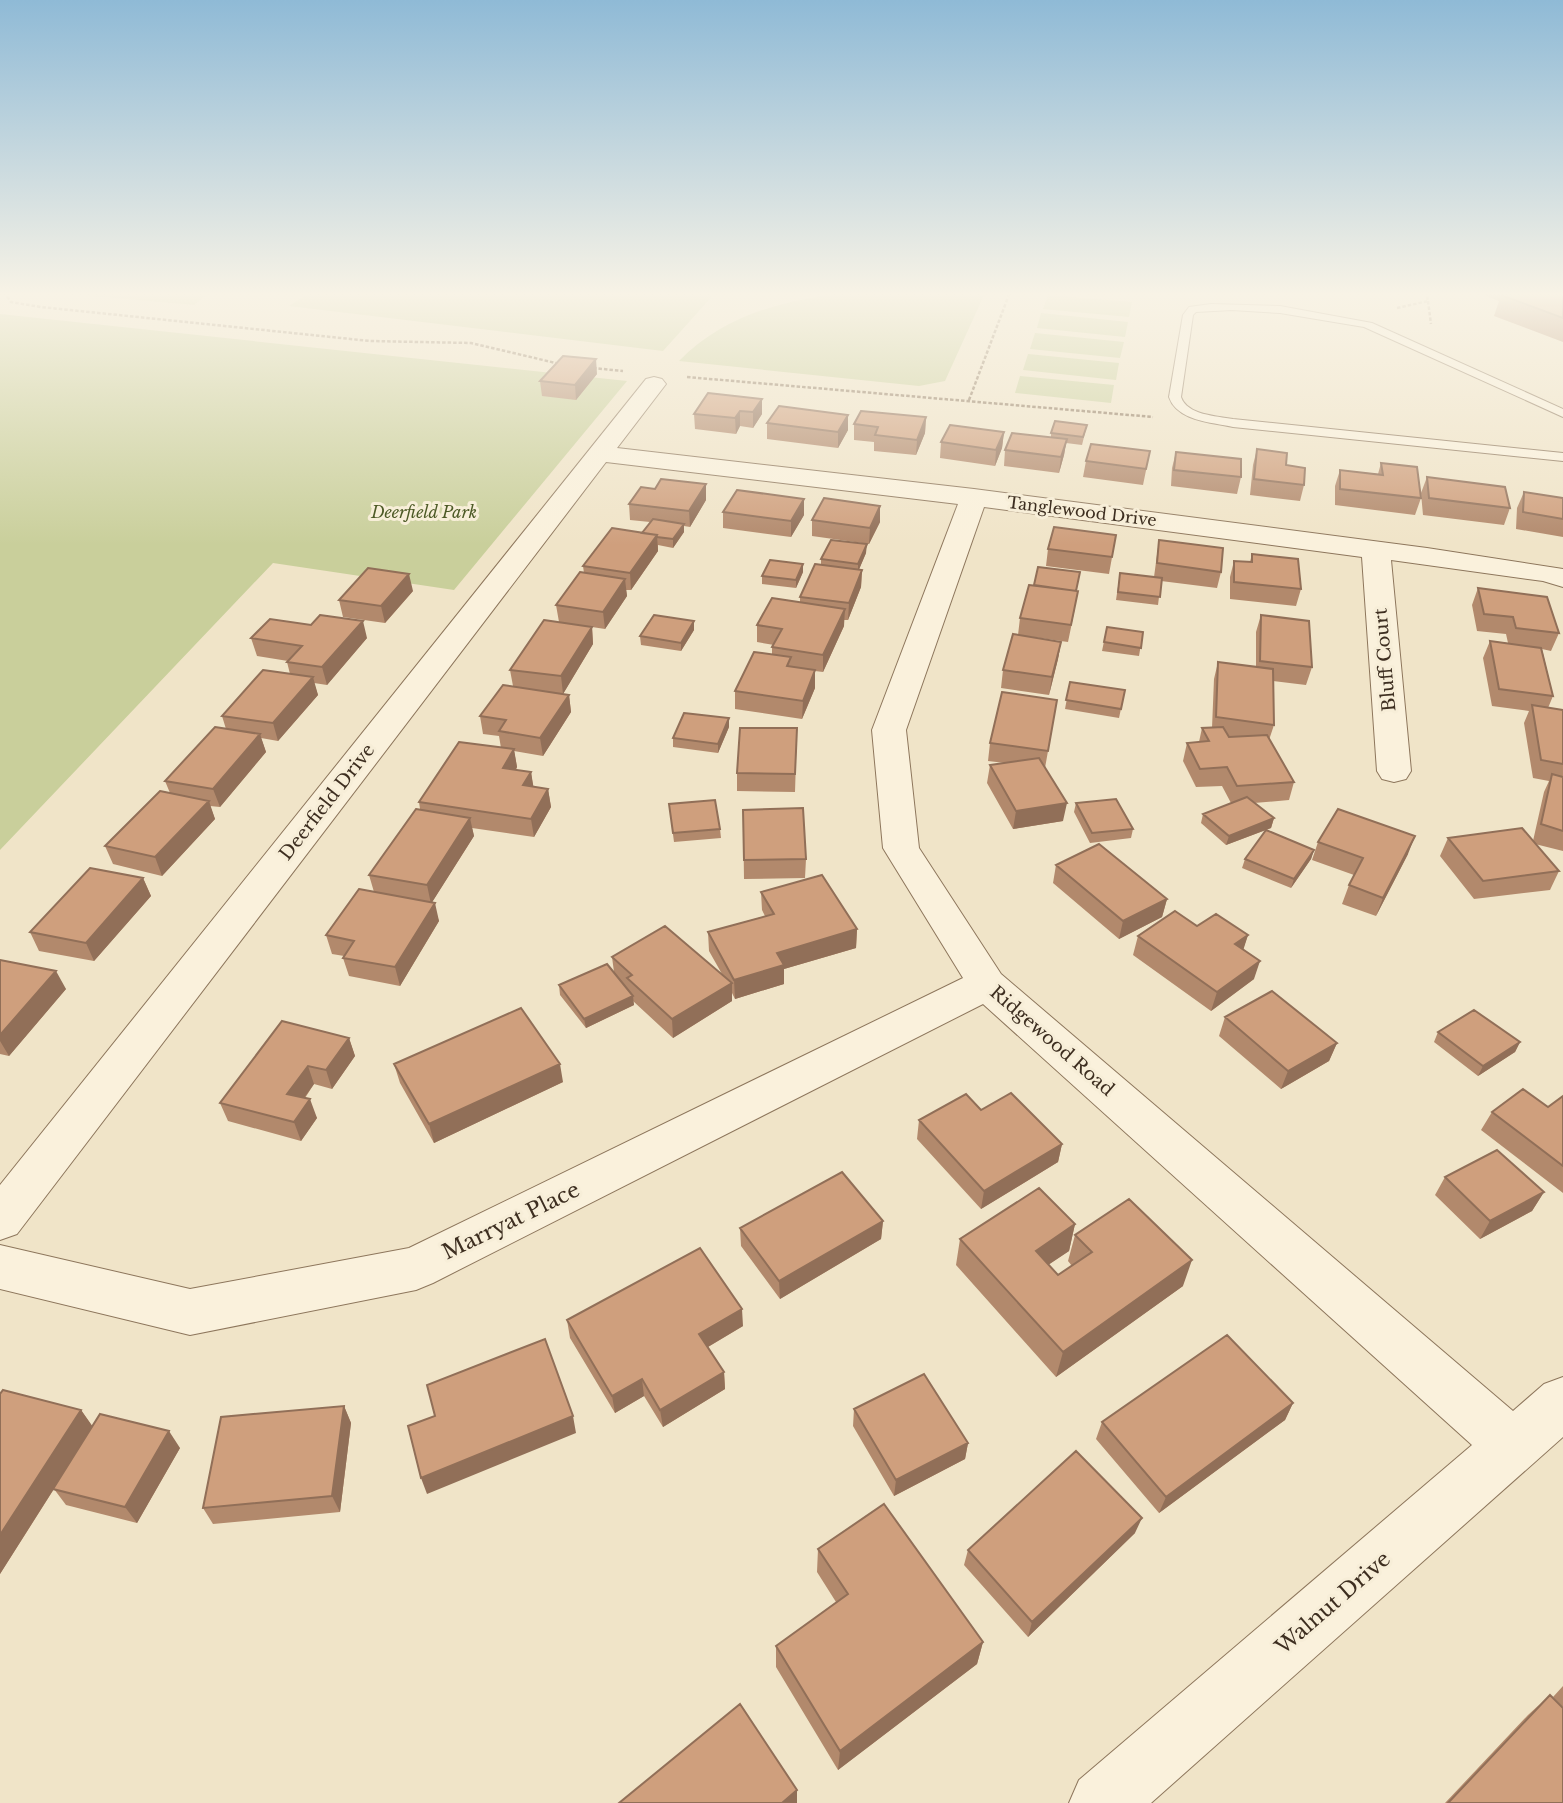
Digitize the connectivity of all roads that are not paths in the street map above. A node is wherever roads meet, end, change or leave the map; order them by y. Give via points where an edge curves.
1 (1178, 376) edge
2 (1481, 376) edge
3 (658, 378) road end
4 (1563, 413) edge
5 (600, 454) junction
6 (1563, 457) edge
7 (974, 497) junction
8 (1376, 550) junction
9 (1563, 578) edge
10 (1394, 771) dead end
11 (987, 984) junction
12 (0, 1220) edge
13 (0, 1267) edge
14 (1563, 1402) edge
15 (1514, 1447) junction
16 (1102, 1803) edge

1 - 6 lane via 1178,406 1189,413 1244,425
2 - 4 lane
3 - 5 street, Deerfield Drive
5 - 7 street, Tanglewood Drive
5 - 12 street, Deerfield Drive
7 - 8 street, Tanglewood Drive
7 - 11 street, Ridgewood Road via 889,730 901,848
8 - 9 street, Tanglewood Drive
8 - 10 street, Bluff Court
11 - 13 street, Marryat Place via 416,1268 190,1312
11 - 15 street, Ridgewood Road
14 - 15 street, Walnut Drive
15 - 16 street, Walnut Drive

